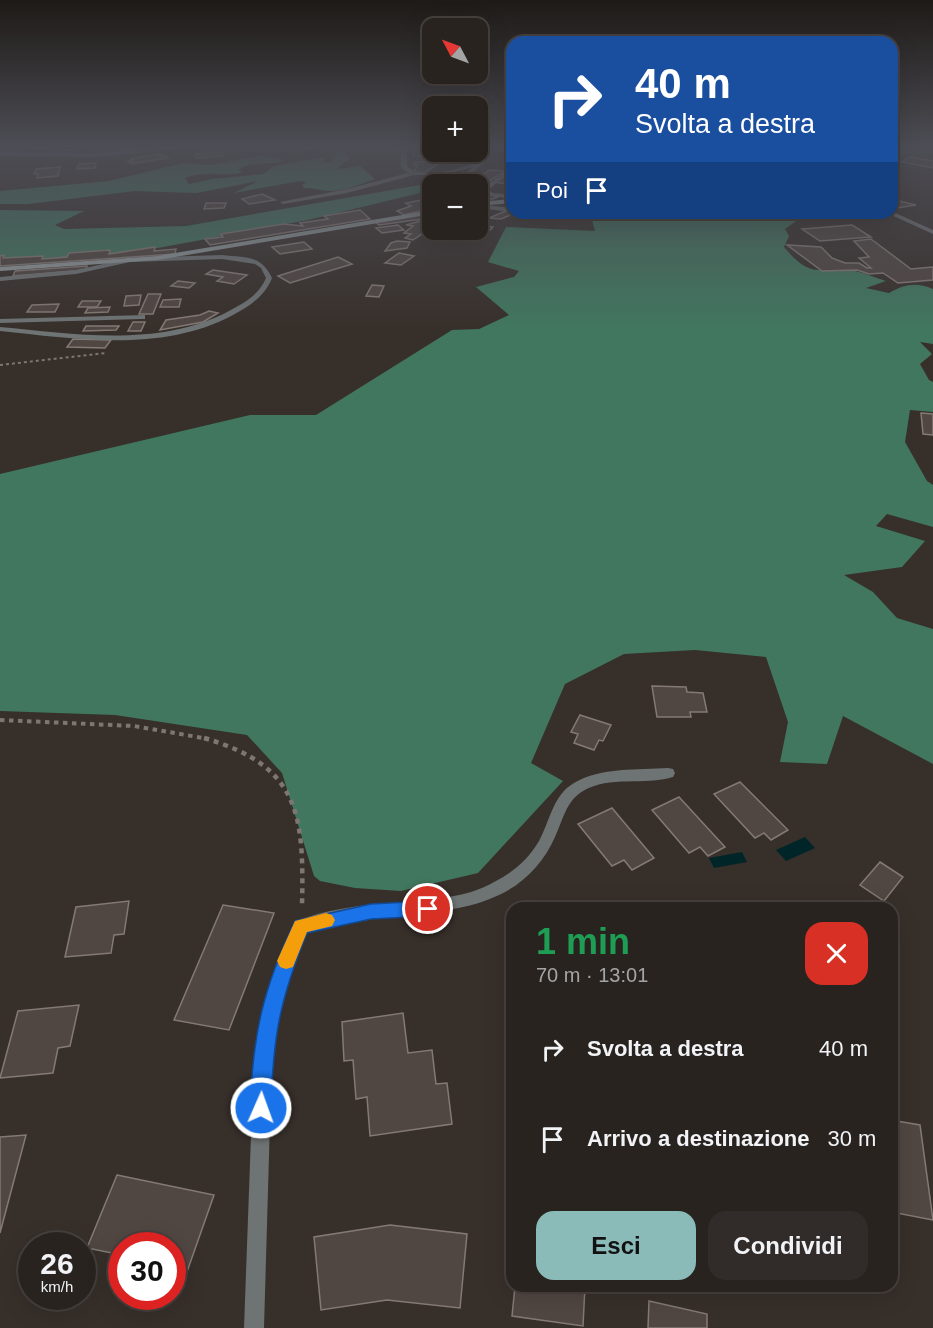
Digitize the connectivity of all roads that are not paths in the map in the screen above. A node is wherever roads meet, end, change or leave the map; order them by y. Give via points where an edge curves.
1 (422, 214) edge
2 (898, 217) edge
3 (933, 232) edge
4 (130, 260) junction
5 (0, 269) edge
6 (0, 279) edge
7 (142, 317) dead end
8 (0, 321) edge
9 (0, 329) edge
10 (668, 773) dead end
11 (254, 1328) edge

1 - 4 main road
2 - 3 street
4 - 5 main road
4 - 6 street via 76,272
4 - 9 street via 238,258 262,265 269,278 261,293 234,312 171,332 101,336
7 - 8 street
10 - 11 street via 591,782 576,788 557,811 538,855 520,874 486,893 440,908 371,911 301,926 275,992 262,1053

